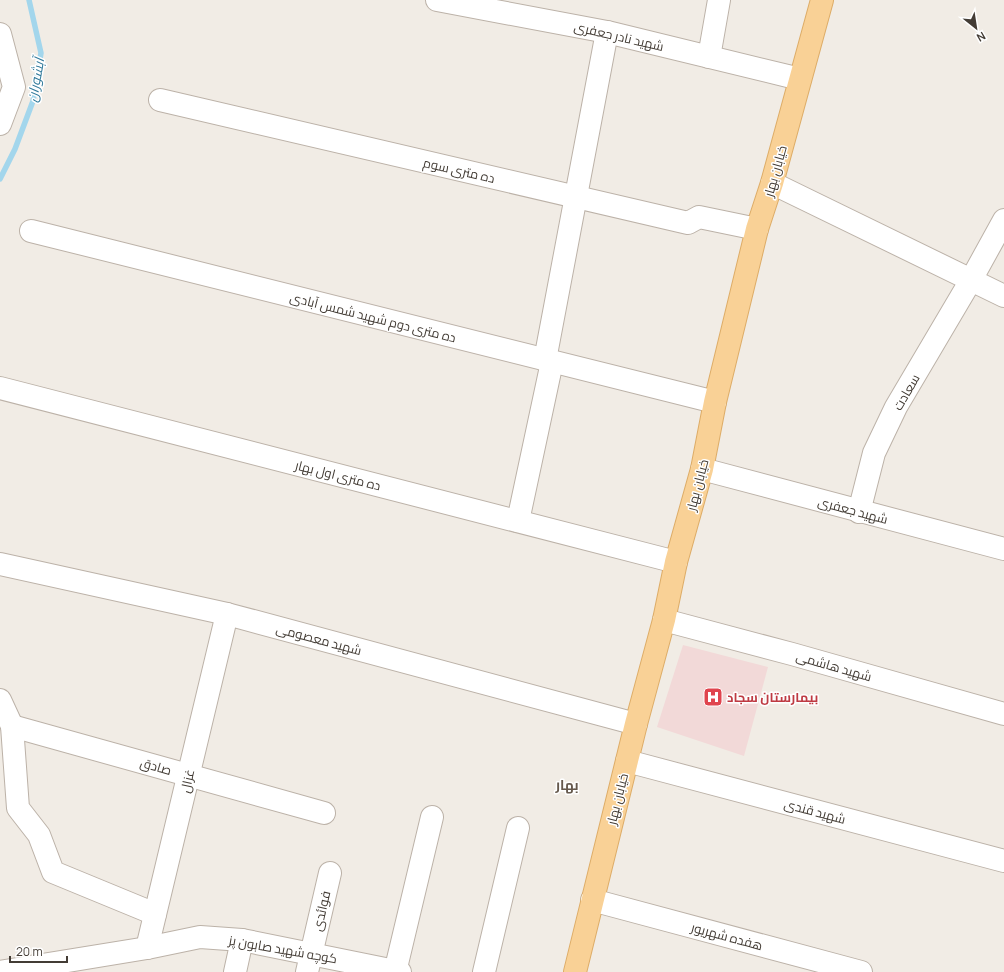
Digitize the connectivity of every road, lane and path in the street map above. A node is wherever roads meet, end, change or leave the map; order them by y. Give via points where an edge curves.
1 (437, 0) edge
2 (719, 0) edge
3 (822, 0) edge
4 (607, 32) junction
5 (0, 34) edge
6 (709, 57) junction
7 (800, 79) junction
8 (160, 100) dead end
9 (0, 124) edge
10 (772, 183) junction
11 (575, 197) junction
12 (1004, 220) edge
13 (757, 229) junction
14 (31, 231) dead end
15 (971, 280) junction
16 (1004, 296) edge
17 (549, 361) junction
18 (0, 388) edge
19 (715, 402) junction
20 (702, 470) junction
21 (859, 512) junction
22 (518, 521) junction
23 (1004, 549) edge
24 (676, 562) junction
25 (0, 564) edge
26 (227, 614) junction
27 (664, 620) junction
28 (0, 700) edge
29 (1004, 714) edge
30 (636, 724) junction
31 (12, 726) junction
32 (627, 761) junction
33 (188, 775) junction
34 (324, 813) dead end
35 (432, 817) dead end
36 (518, 828) dead end
37 (1004, 861) edge
38 (330, 873) dead end
39 (592, 900) junction
40 (155, 914) junction
41 (242, 940) junction
42 (147, 948) junction
43 (309, 963) edge
44 (76, 966) edge
45 (0, 972) edge
46 (235, 972) edge
47 (397, 972) edge
48 (484, 972) edge
49 (575, 972) edge
50 (861, 972) edge

1 - 4 street, شهید نادر جعفری
2 - 6 street
3 - 7 main road, خیابان بهار
4 - 6 street, شهید نادر جعفری
4 - 11 street
5 - 9 street via 14,87
6 - 7 street, شهید نادر جعفری
7 - 10 main road, خیابان بهار
8 - 11 street, ده متری سوم
10 - 13 main road, خیابان بهار
10 - 15 street
11 - 13 street, ده متری سوم via 688,223 699,217
11 - 17 street
12 - 15 street, سعادت
13 - 19 main road, خیابان بهار
14 - 17 street, ده متری دوم شهید شمس آبادی
15 - 16 street
15 - 21 street, سعادت via 896,407 874,453
17 - 19 street, ده متری دوم شهید شمس آبادی
17 - 22 street
18 - 22 street, ده متری اول بهار
19 - 20 main road, خیابان بهار
20 - 21 street, شهید جعفری
20 - 24 main road, خیابان بهار
21 - 23 street, شهید جعفری
22 - 24 street, ده متری اول بهار
24 - 27 main road, خیابان بهار
25 - 26 street, شهید معصومی
26 - 30 street, شهید معصومی
26 - 33 street, غزال
27 - 29 street, شهید هاشمی
27 - 30 main road, خیابان بهار
28 - 31 street
30 - 32 main road, خیابان بهار
31 - 33 street, صادق
31 - 40 street via 18,808 39,835 53,872
32 - 37 street, شهید قندی
32 - 39 main road, خیابان بهار
33 - 34 street, صادق
33 - 40 street, غزال
35 - 47 street
36 - 48 street
38 - 43 street, فوائدی
39 - 49 main road, خیابان بهار
39 - 50 street, هفده شهریور
40 - 42 street, غزال
41 - 42 street, کوچه شهید صابون پز via 200,937
41 - 43 street, کوچه شهید صابون پز
41 - 46 street
42 - 44 street, کوچه شهید صابون پز
43 - 47 street, کوچه شهید صابون پز
44 - 45 street, کوچه شهید صابون پز

